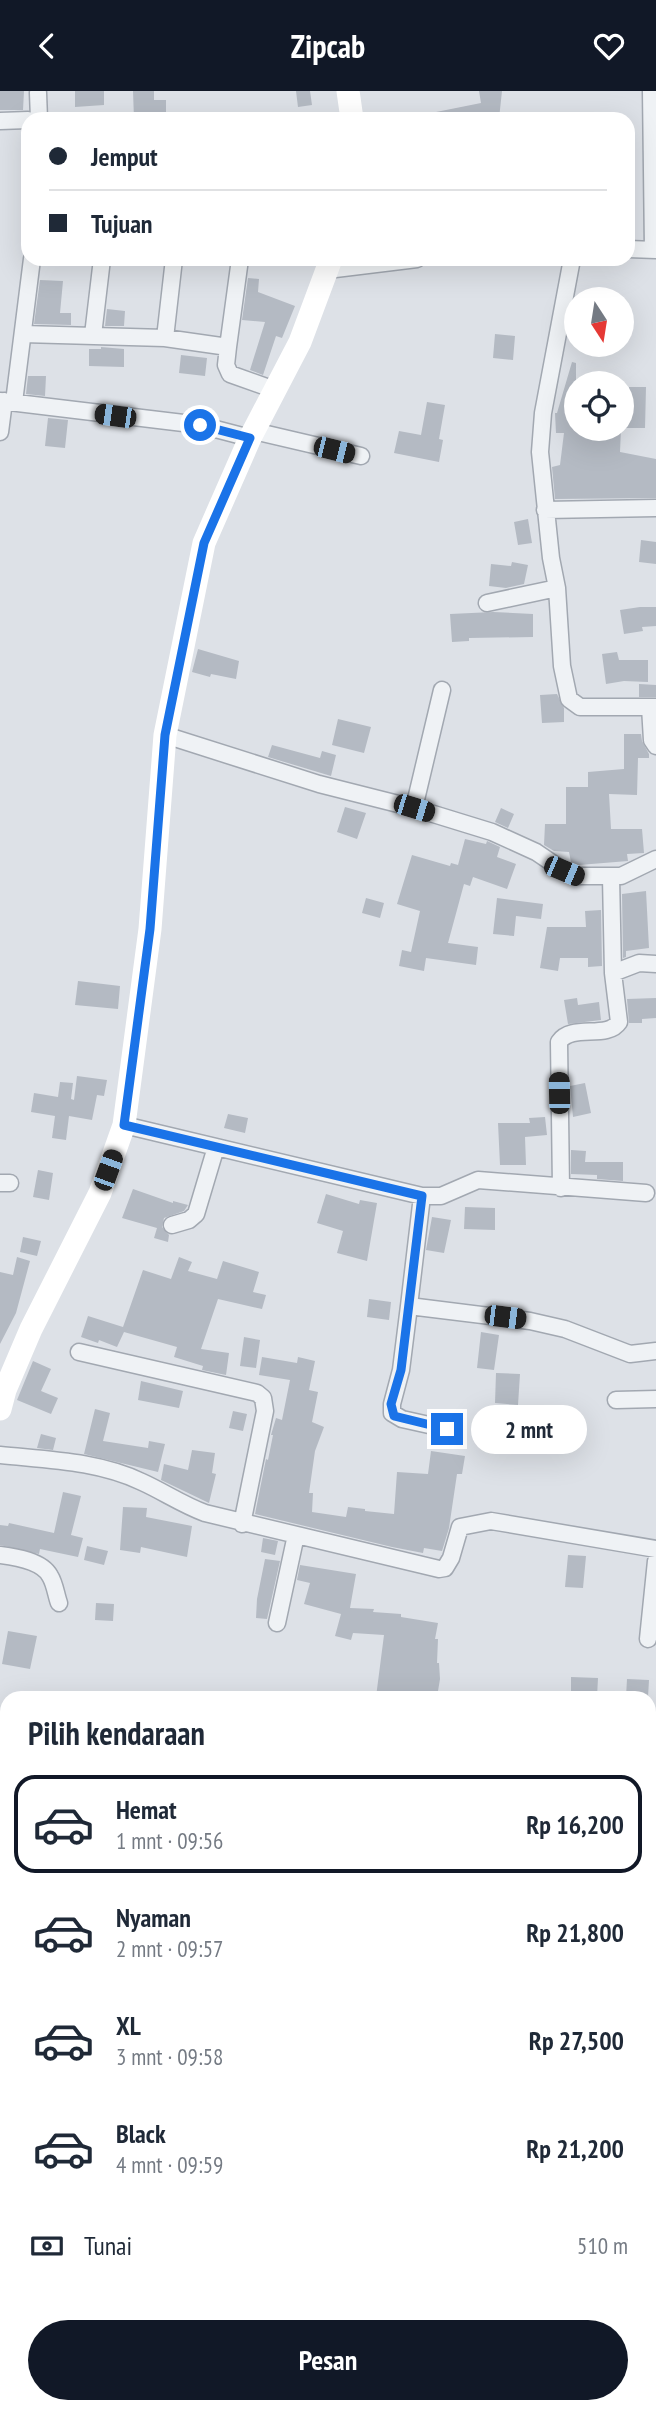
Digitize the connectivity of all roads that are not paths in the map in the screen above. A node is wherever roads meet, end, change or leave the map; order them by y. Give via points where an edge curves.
1 (348, 91) edge
2 (650, 91) edge
3 (38, 93) edge
4 (39, 112) edge
5 (351, 112) edge
6 (21, 120) edge
7 (0, 121) edge
8 (635, 249) edge
9 (655, 250) edge
10 (31, 266) edge
11 (101, 266) edge
12 (173, 266) edge
13 (239, 266) edge
14 (328, 266) edge
15 (571, 266) edge
16 (23, 334) junction
17 (93, 335) junction
18 (165, 338) junction
19 (228, 347) junction
20 (275, 390) junction
21 (6, 402) edge
22 (0, 432) edge
23 (252, 434) junction
24 (361, 456) dead end
25 (656, 508) edge
26 (545, 510) junction
27 (556, 588) junction
28 (487, 603) dead end
29 (442, 690) dead end
30 (653, 707) edge
31 (165, 735) junction
32 (656, 746) edge
33 (414, 808) junction
34 (656, 859) edge
35 (611, 877) junction
36 (656, 964) edge
37 (613, 973) junction
38 (124, 1125) junction
39 (216, 1147) junction
40 (561, 1188) junction
41 (646, 1193) dead end
42 (422, 1196) junction
43 (172, 1225) dead end
44 (410, 1305) junction
45 (656, 1350) edge
46 (79, 1352) dead end
47 (2, 1396) edge
48 (656, 1399) edge
49 (616, 1400) dead end
50 (447, 1429) dead end
51 (0, 1455) edge
52 (242, 1524) junction
53 (296, 1535) junction
54 (656, 1549) edge
55 (0, 1555) edge
56 (656, 1561) edge
57 (59, 1604) dead end
58 (277, 1623) dead end
59 (648, 1639) dead end

1 - 5 street
2 - 9 street
3 - 4 street
6 - 7 street
8 - 9 street
10 - 16 street
11 - 17 street
12 - 18 street
13 - 19 street
14 - 20 street via 300,342
15 - 26 street via 543,413 540,452
16 - 17 street
16 - 21 street
17 - 18 street
18 - 19 street
19 - 20 street via 230,374
20 - 23 street
21 - 22 street
21 - 23 street
23 - 24 street
23 - 31 street via 204,543
25 - 26 street
26 - 27 street
27 - 28 street
27 - 30 street via 562,666 571,702 584,708
29 - 33 street
30 - 32 street via 652,740
31 - 33 street via 319,784
31 - 38 street via 150,929
33 - 35 street via 492,832 577,876
34 - 35 street
35 - 37 street
36 - 37 street via 639,963
37 - 40 street via 618,1025 569,1034 559,1042
38 - 39 street
38 - 47 street via 100,1193 30,1329
39 - 42 street
39 - 43 street via 196,1214
40 - 41 street
40 - 42 street via 478,1180 441,1196
42 - 44 street
44 - 45 street via 530,1321 630,1354
44 - 50 street via 392,1413
46 - 52 street via 263,1398 265,1411
48 - 49 street
51 - 52 street via 95,1466 142,1481 190,1508
52 - 53 street
53 - 54 street via 439,1569 451,1558 460,1527 491,1521
53 - 58 street
55 - 57 street via 42,1567 50,1576
56 - 59 street

